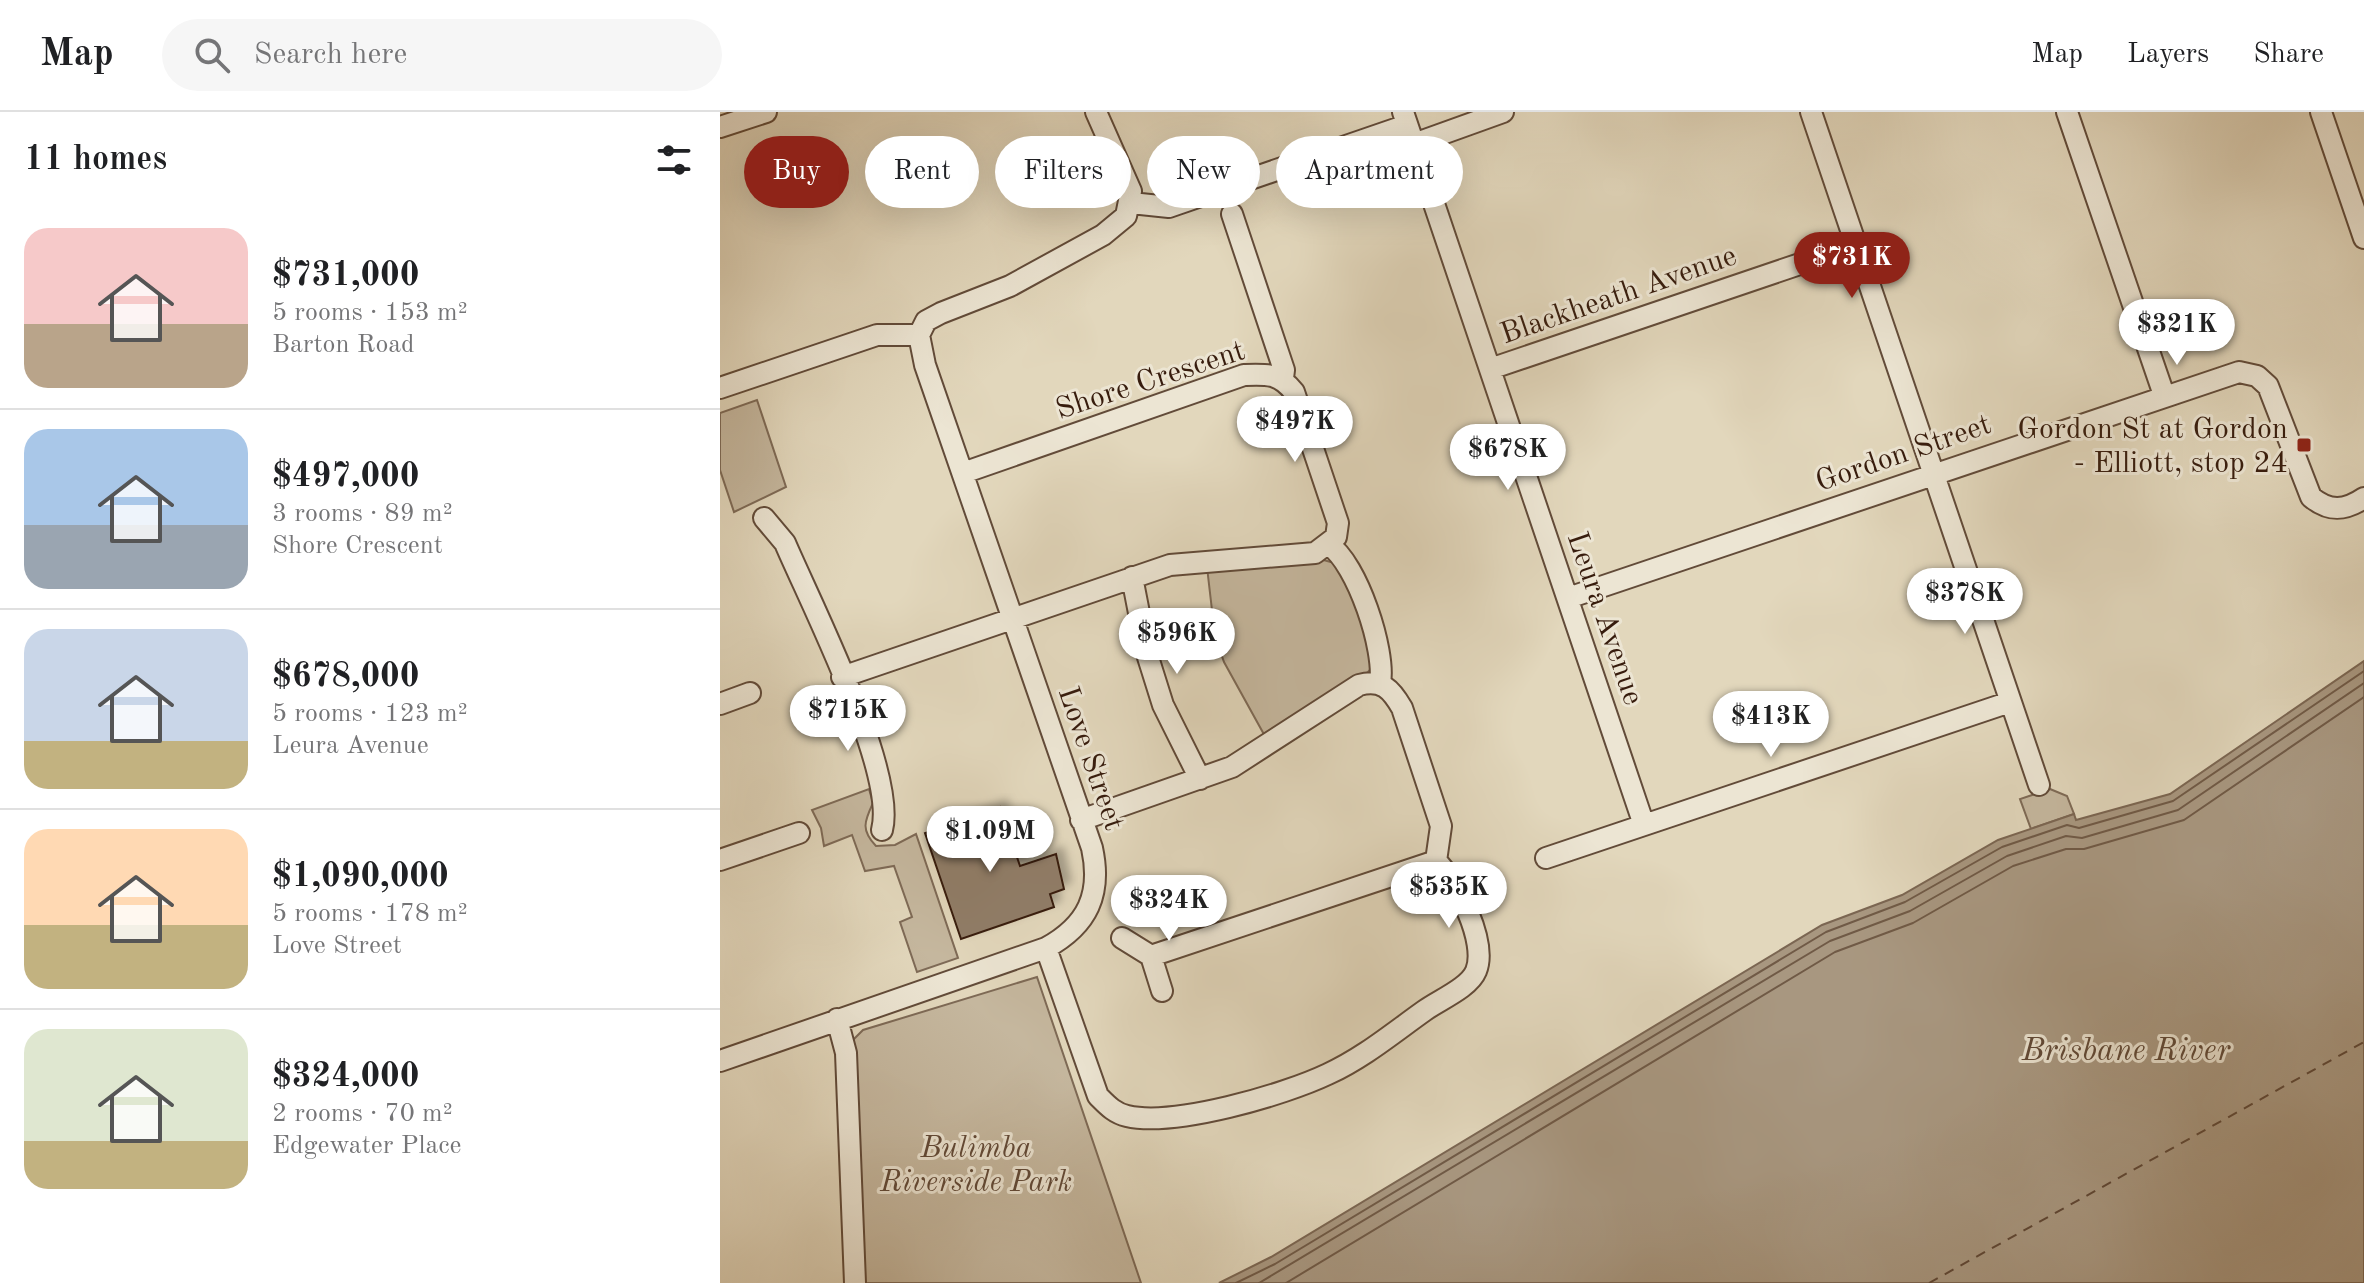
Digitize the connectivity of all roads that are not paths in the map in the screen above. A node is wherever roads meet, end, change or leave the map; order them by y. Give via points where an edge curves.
1 (766, 112) edge
2 (1096, 112) edge
3 (1503, 112) edge
4 (1811, 112) edge
5 (2067, 112) edge
6 (2321, 112) edge
7 (720, 127) edge
8 (1408, 127) edge
9 (1107, 136) edge
10 (1131, 203) edge
11 (1128, 208) edge
12 (1232, 214) dead end
13 (2364, 238) edge
14 (1856, 245) junction
15 (919, 335) junction
16 (1490, 369) junction
17 (1283, 378) junction
18 (720, 388) edge
19 (2164, 395) junction
20 (963, 473) junction
21 (1934, 474) junction
22 (2364, 498) edge
23 (764, 518) dead end
24 (1329, 545) junction
25 (1132, 577) junction
26 (1568, 598) junction
27 (1012, 619) junction
28 (842, 677) junction
29 (1380, 683) junction
30 (750, 693) dead end
31 (2010, 702) junction
32 (720, 704) edge
33 (1200, 779) junction
34 (2039, 785) dead end
35 (1081, 820) junction
36 (1644, 825) junction
37 (882, 830) dead end
38 (799, 833) dead end
39 (1546, 858) dead end
40 (720, 860) edge
41 (1436, 861) junction
42 (1122, 938) dead end
43 (1046, 948) junction
44 (1151, 956) junction
45 (1162, 991) dead end
46 (837, 1019) junction
47 (720, 1061) edge
48 (855, 1283) edge

1 - 7 street
2 - 9 street
3 - 8 street
4 - 14 street
5 - 19 street
6 - 13 street
8 - 10 street via 1169,207
8 - 16 street, Leura Avenue
11 - 15 street via 1121,223 1103,235 1010,286 926,321
12 - 17 street
14 - 16 street, Blackheath Avenue
14 - 21 street
15 - 18 street via 877,335
15 - 20 street, Love Street
16 - 26 street, Leura Avenue
17 - 20 street, Shore Crescent via 1244,375
17 - 24 street, Shore Crescent via 1294,392 1338,523
19 - 21 street, Gordon Street
19 - 22 street, Gordon Street via 2230,373 2257,376 2268,386 2311,497 2335,509
20 - 27 street, Love Street
21 - 26 street, Gordon Street
21 - 31 street
23 - 28 street via 785,543
24 - 25 street via 1315,553 1170,565
24 - 29 street via 1349,564 1381,657
25 - 27 street
25 - 33 street via 1163,705
26 - 36 street, Leura Avenue
27 - 28 street
27 - 35 street, Love Street
28 - 37 street via 880,782 886,815
29 - 33 street via 1359,685 1253,757
29 - 41 street via 1402,708 1441,826
30 - 32 street
31 - 34 street
31 - 36 street
33 - 35 street
35 - 43 street, Love Street via 1097,871 1096,891 1082,922
36 - 39 street
38 - 40 street
41 - 43 street via 1457,886 1477,941 1475,975 1381,1044 1329,1074 1218,1109 1129,1117 1111,1110 1098,1096
41 - 44 street
42 - 44 street
43 - 46 street, Love Street
44 - 45 street
46 - 47 street, Love Street
46 - 48 street via 846,1053

